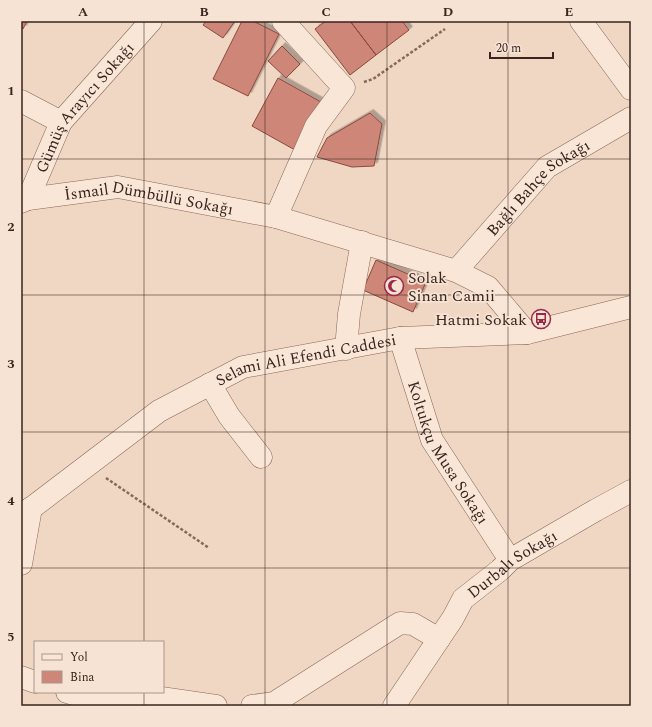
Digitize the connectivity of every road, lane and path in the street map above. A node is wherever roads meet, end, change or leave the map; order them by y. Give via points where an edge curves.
1 (151, 21) edge
2 (283, 21) edge
3 (581, 21) edge
4 (445, 28) dead end
5 (630, 84) edge
6 (344, 88) junction
7 (21, 101) edge
8 (631, 118) edge
9 (61, 122) junction
10 (24, 201) edge
11 (276, 217) junction
12 (362, 242) junction
13 (456, 271) junction
14 (631, 307) edge
15 (527, 333) junction
16 (400, 338) junction
17 (346, 348) junction
18 (210, 384) junction
19 (261, 457) dead end
20 (87, 465) junction
21 (631, 491) edge
22 (26, 512) edge
23 (209, 548) dead end
24 (510, 560) junction
25 (21, 564) edge
26 (439, 640) junction
27 (21, 678) edge
28 (34, 682) edge
29 (70, 693) edge
30 (216, 706) edge
31 (252, 706) edge
32 (394, 706) edge

1 - 9 street, Gümüş Arayıcı Sokağı
2 - 6 street
3 - 5 street
4 - 6 path via 373,79
6 - 11 street via 316,126
7 - 9 street
8 - 13 street, Bağlı Bahçe Sokağı via 547,167
9 - 10 street, Gümüş Arayıcı Sokağı
10 - 11 street, İsmail Dümbüllü Sokağı via 118,187
11 - 12 street, İsmail Dümbüllü Sokağı
12 - 13 street, İsmail Dümbüllü Sokağı
12 - 17 street via 349,314
13 - 15 street, İsmail Dümbüllü Sokağı via 488,288
14 - 15 street, Selami Ali Efendi Caddesi
15 - 16 street, Selami Ali Efendi Caddesi
16 - 17 street, Selami Ali Efendi Caddesi
16 - 24 street, Koltukçu Musa Sokağı via 432,440
17 - 18 street, Selami Ali Efendi Caddesi via 243,367
18 - 19 street via 229,416
18 - 20 street, Selami Ali Efendi Caddesi via 159,411
20 - 22 street, Selami Ali Efendi Caddesi
20 - 23 path
21 - 24 street, Durbalı Sokağı
22 - 25 street
24 - 26 street, Durbalı Sokağı via 463,600
26 - 31 street via 413,624 400,623 274,702
26 - 32 street, Durbalı Sokağı
27 - 28 street
29 - 30 street via 161,698

